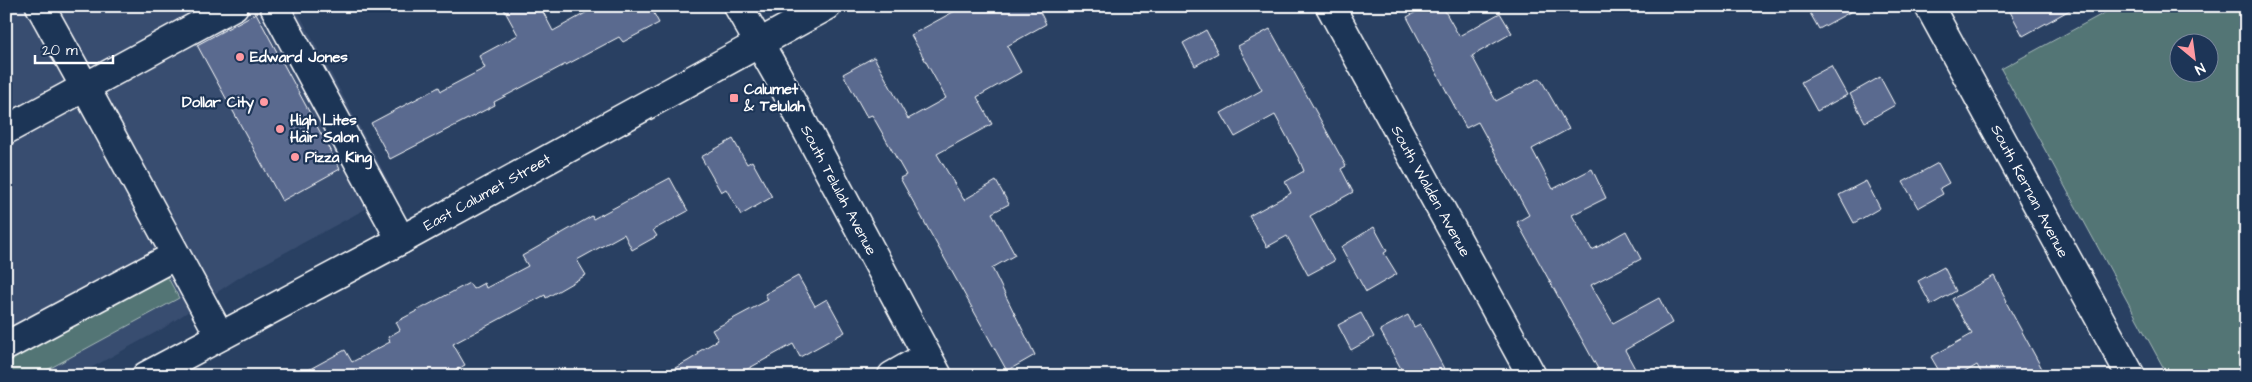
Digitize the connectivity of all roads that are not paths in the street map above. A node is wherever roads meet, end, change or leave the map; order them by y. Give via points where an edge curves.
1 (40, 6) edge
2 (234, 6) edge
3 (274, 6) edge
4 (738, 6) edge
5 (827, 6) edge
6 (1330, 6) edge
7 (1929, 6) edge
8 (760, 42) junction
9 (85, 87) junction
10 (6, 130) edge
11 (401, 240) junction
12 (176, 255) junction
13 (220, 336) junction
14 (6, 346) edge
15 (932, 366) edge
16 (146, 376) edge
17 (892, 376) edge
18 (1532, 376) edge
19 (2131, 376) edge

1 - 9 street
2 - 9 street
3 - 11 street
4 - 8 street, South Telulah Avenue
5 - 8 street, East Calumet Street
6 - 18 street, South Walden Avenue
7 - 19 street, South Kernan Avenue
8 - 11 street, East Calumet Street
8 - 15 street, South Telulah Avenue
9 - 10 street
9 - 12 street
11 - 13 street, East Calumet Street
12 - 13 street
12 - 14 street
13 - 16 street, East Calumet Street
15 - 17 street

